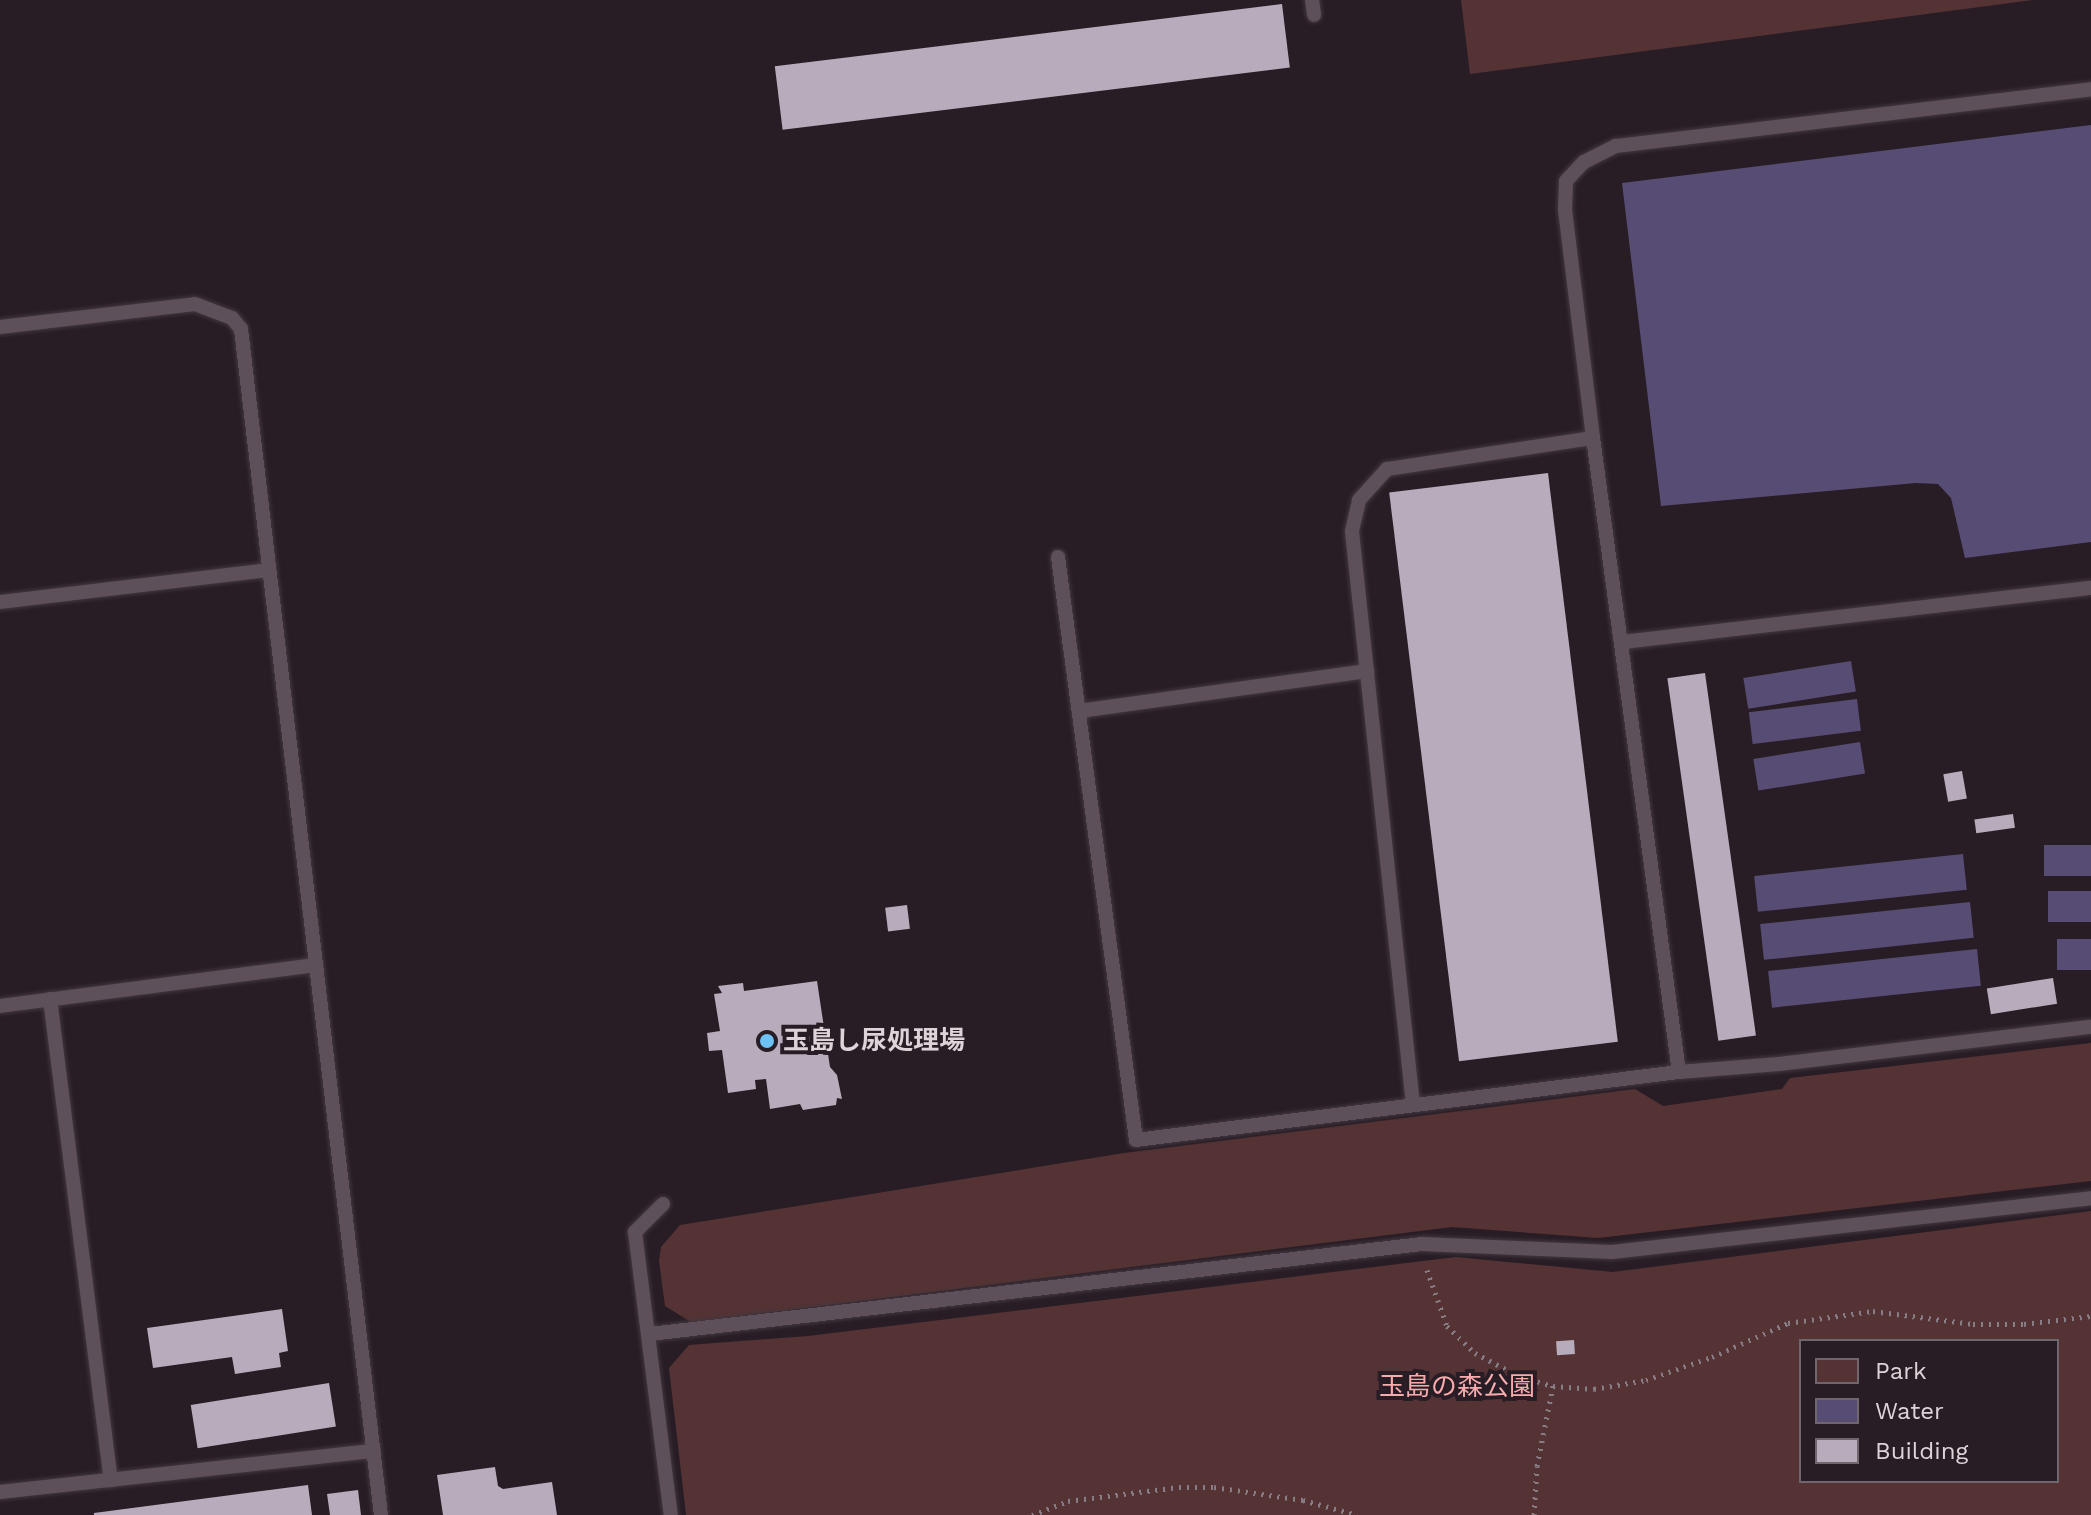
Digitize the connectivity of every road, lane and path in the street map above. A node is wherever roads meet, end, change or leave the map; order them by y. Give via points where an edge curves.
1 (2091, 89) edge
2 (0, 327) edge
3 (1593, 438) junction
4 (1058, 557) dead end
5 (269, 570) junction
6 (2091, 588) edge
7 (0, 602) edge
8 (1623, 642) junction
9 (1367, 671) junction
10 (1079, 711) junction
11 (316, 965) junction
12 (50, 999) junction
13 (0, 1006) edge
14 (2091, 1027) edge
15 (1679, 1072) junction
16 (1413, 1105) junction
17 (2091, 1198) edge
18 (663, 1204) dead end
19 (1422, 1244) junction
20 (2091, 1316) edge
21 (650, 1334) junction
22 (1553, 1386) junction
23 (374, 1451) junction
24 (111, 1480) junction
25 (0, 1492) edge
26 (381, 1515) edge
27 (671, 1515) edge
28 (1032, 1515) edge
29 (1357, 1515) edge
30 (1534, 1515) edge

1 - 3 lane via 1616,146 1584,162 1566,181 1565,210
2 - 5 lane via 195,304 232,318 243,342
3 - 8 lane
3 - 9 lane via 1387,469 1359,500 1352,531
4 - 10 lane
5 - 7 lane
5 - 11 lane
6 - 8 lane
8 - 15 lane
9 - 10 lane
9 - 16 lane
10 - 16 lane via 1136,1140
11 - 12 lane
11 - 23 lane
12 - 13 lane
12 - 24 lane
14 - 15 lane
15 - 16 lane
17 - 19 lane via 1612,1252
18 - 21 lane via 635,1232
19 - 21 lane
19 - 22 path via 1447,1326 1475,1353
20 - 22 path via 1973,1324 1873,1311 1788,1323 1646,1380 1594,1389
21 - 27 lane
22 - 30 path via 1537,1466
23 - 24 lane
23 - 26 lane
24 - 25 lane
28 - 29 path via 1068,1501 1202,1487 1303,1500

